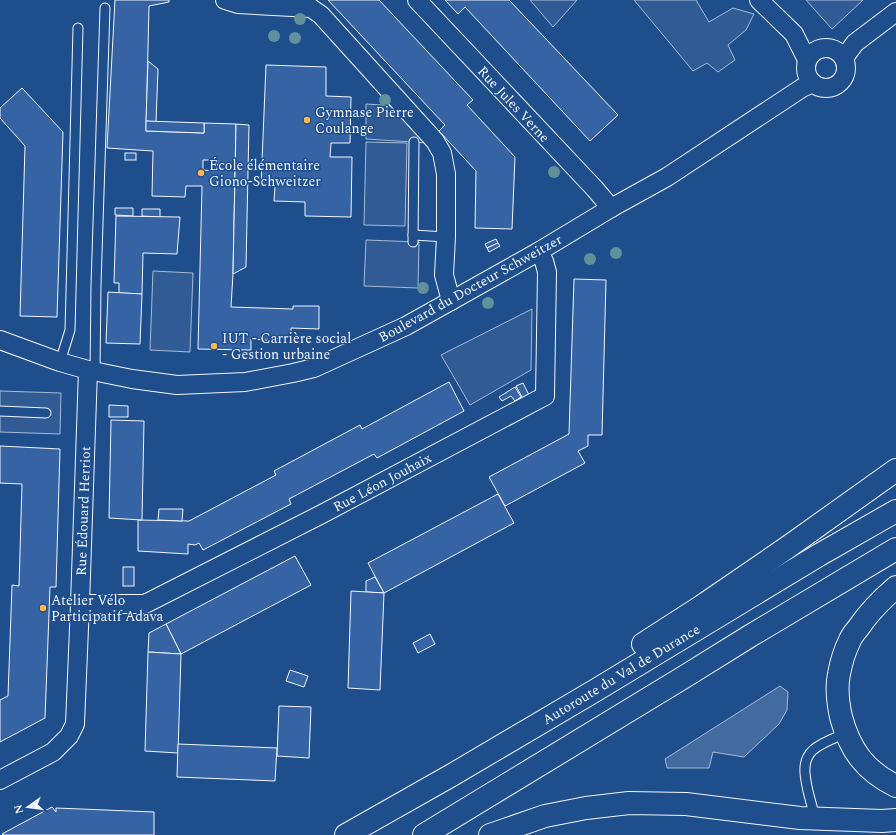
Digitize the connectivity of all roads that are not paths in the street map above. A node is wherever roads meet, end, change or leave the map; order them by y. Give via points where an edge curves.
1 (225, 0) edge
2 (417, 0) edge
3 (759, 0) edge
4 (105, 8) dead end
5 (896, 12) edge
6 (78, 28) dead end
7 (794, 34) junction
8 (833, 52) junction
9 (807, 60) junction
10 (813, 83) junction
11 (414, 142) dead end
12 (610, 208) junction
13 (446, 237) junction
14 (538, 252) junction
15 (451, 302) junction
16 (0, 340) edge
17 (60, 362) junction
18 (92, 371) junction
19 (0, 411) edge
20 (46, 413) dead end
21 (896, 470) edge
22 (896, 511) edge
23 (896, 548) edge
24 (896, 587) edge
25 (80, 604) junction
26 (846, 732) junction
27 (452, 775) junction
28 (0, 780) edge
29 (896, 786) edge
30 (815, 819) junction
31 (896, 820) edge
32 (346, 835) edge
33 (424, 835) edge
34 (490, 835) edge

1 - 13 street via 238,4 311,8 321,15 435,141 442,153 446,174
2 - 12 street, Rue Jules Verne
3 - 7 street
4 - 18 lane
5 - 8 street via 855,43
6 - 17 lane via 70,330
7 - 8 street
7 - 9 street
8 - 9 street via 816,50
8 - 10 street via 846,66 841,81 828,88
9 - 10 street via 808,76
10 - 12 street, Boulevard du Docteur Schweitzer via 667,177
11 - 13 lane via 413,238
12 - 14 street, Boulevard du Docteur Schweitzer
13 - 15 street via 444,275
14 - 15 street, Boulevard du Docteur Schweitzer
14 - 25 street, Rue Léon Jouhaix via 547,272 545,396 145,604
15 - 18 street, Boulevard du Docteur Schweitzer via 406,326 314,368 293,373 245,382 177,385
16 - 17 street, Boulevard du Docteur Schweitzer
17 - 18 street, Boulevard du Docteur Schweitzer
18 - 25 street, Rue Édouard Herriot
19 - 20 lane
21 - 27 highway via 788,547
22 - 27 highway, Autoroute du Val de Durance
23 - 33 highway
24 - 26 highway via 862,622 851,638 844,656 837,690
25 - 28 street, Rue Édouard Herriot via 75,724 69,736 53,752
26 - 29 highway via 849,742 868,766
26 - 30 lane via 813,750 805,763 805,775
27 - 32 highway, Autoroute du Val de Durance
30 - 31 highway
30 - 34 highway via 686,804 629,803 545,816

